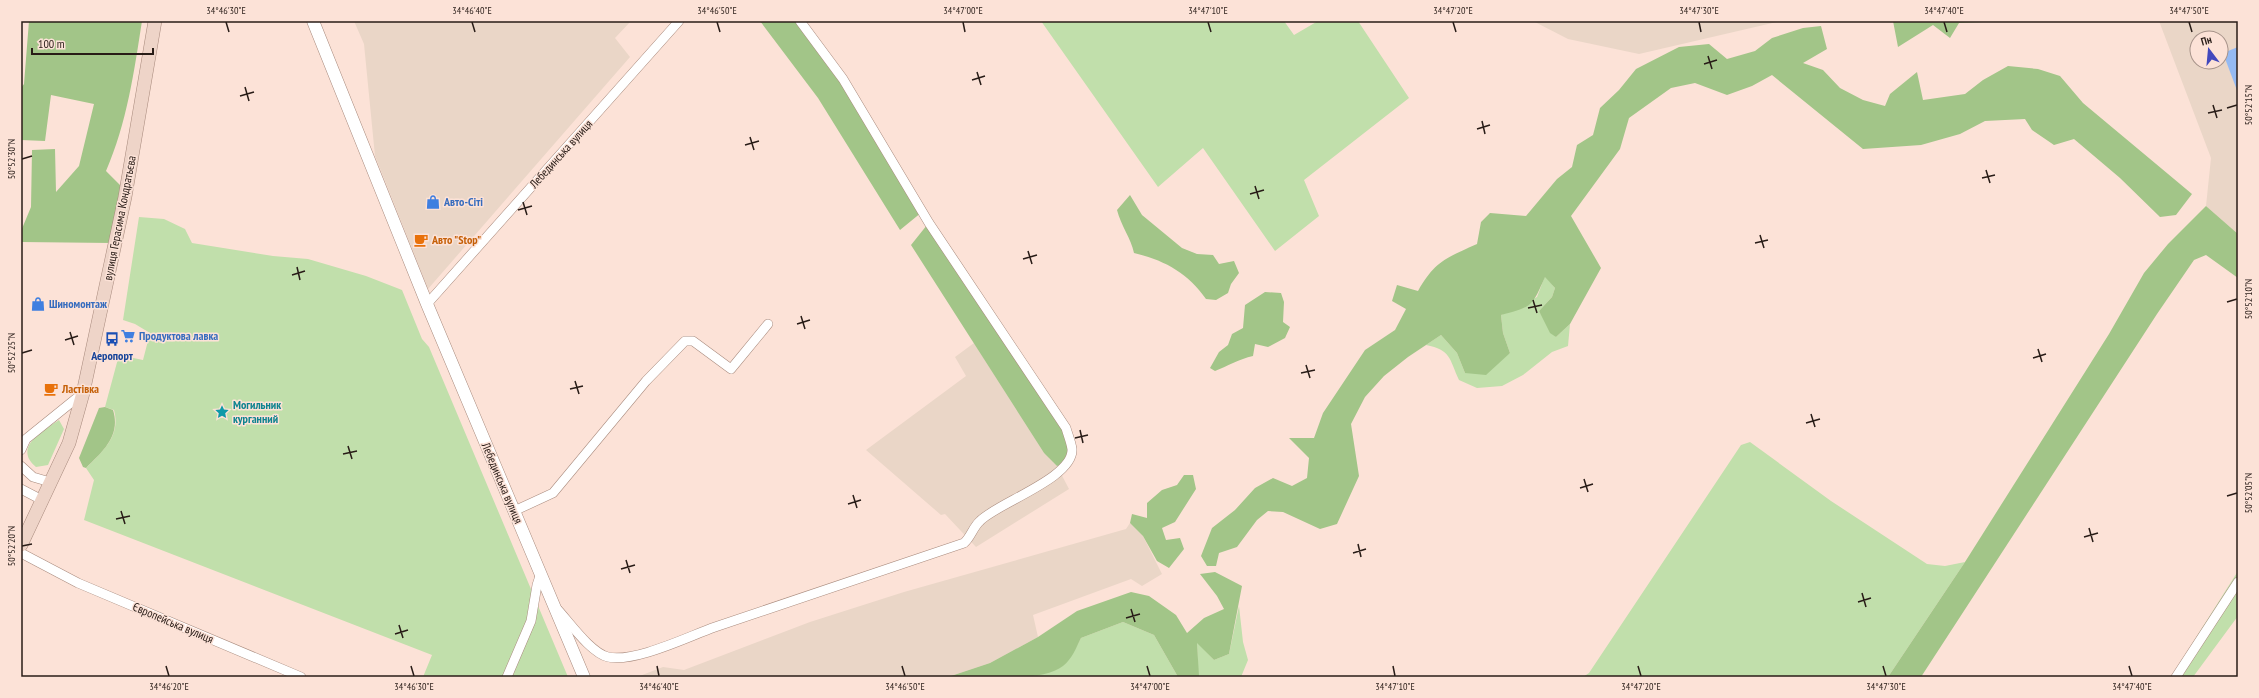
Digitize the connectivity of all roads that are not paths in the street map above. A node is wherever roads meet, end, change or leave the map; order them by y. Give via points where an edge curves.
1 (154, 21) edge
2 (313, 21) edge
3 (679, 21) edge
4 (800, 21) edge
5 (427, 304) junction
6 (768, 324) dead end
7 (83, 393) junction
8 (21, 450) edge
9 (21, 466) edge
10 (50, 482) junction
11 (21, 489) edge
12 (42, 500) junction
13 (514, 511) junction
14 (21, 545) edge
15 (21, 553) edge
16 (541, 573) junction
17 (2238, 582) edge
18 (554, 606) junction
19 (301, 677) edge
20 (507, 677) edge
21 (584, 677) edge
22 (2176, 677) edge

1 - 7 main road, вулиця Герасима Кондратьєва via 125,197
2 - 5 street, Лебединська вулиця
3 - 5 street, Лебединська вулиця
4 - 18 street via 843,79 929,223 1066,428 1072,450 1069,461 1060,471 980,520 964,544 648,652 625,658 608,657 598,652 583,638
5 - 13 street, Лебединська вулиця
6 - 13 street via 731,369 693,341 685,341 646,381 553,493
7 - 8 street via 26,439
7 - 10 main road, вулиця Герасима Кондратьєва via 68,443
9 - 10 street via 33,477
10 - 12 main road, вулиця Герасима Кондратьєва
11 - 12 street
12 - 14 main road, вулиця Герасима Кондратьєва
13 - 16 street, Лебединська вулиця
15 - 19 street, Європейська вулиця via 78,583
16 - 18 street, Лебединська вулиця
16 - 20 street via 536,585 530,621
17 - 22 street
18 - 21 street, Лебединська вулиця

